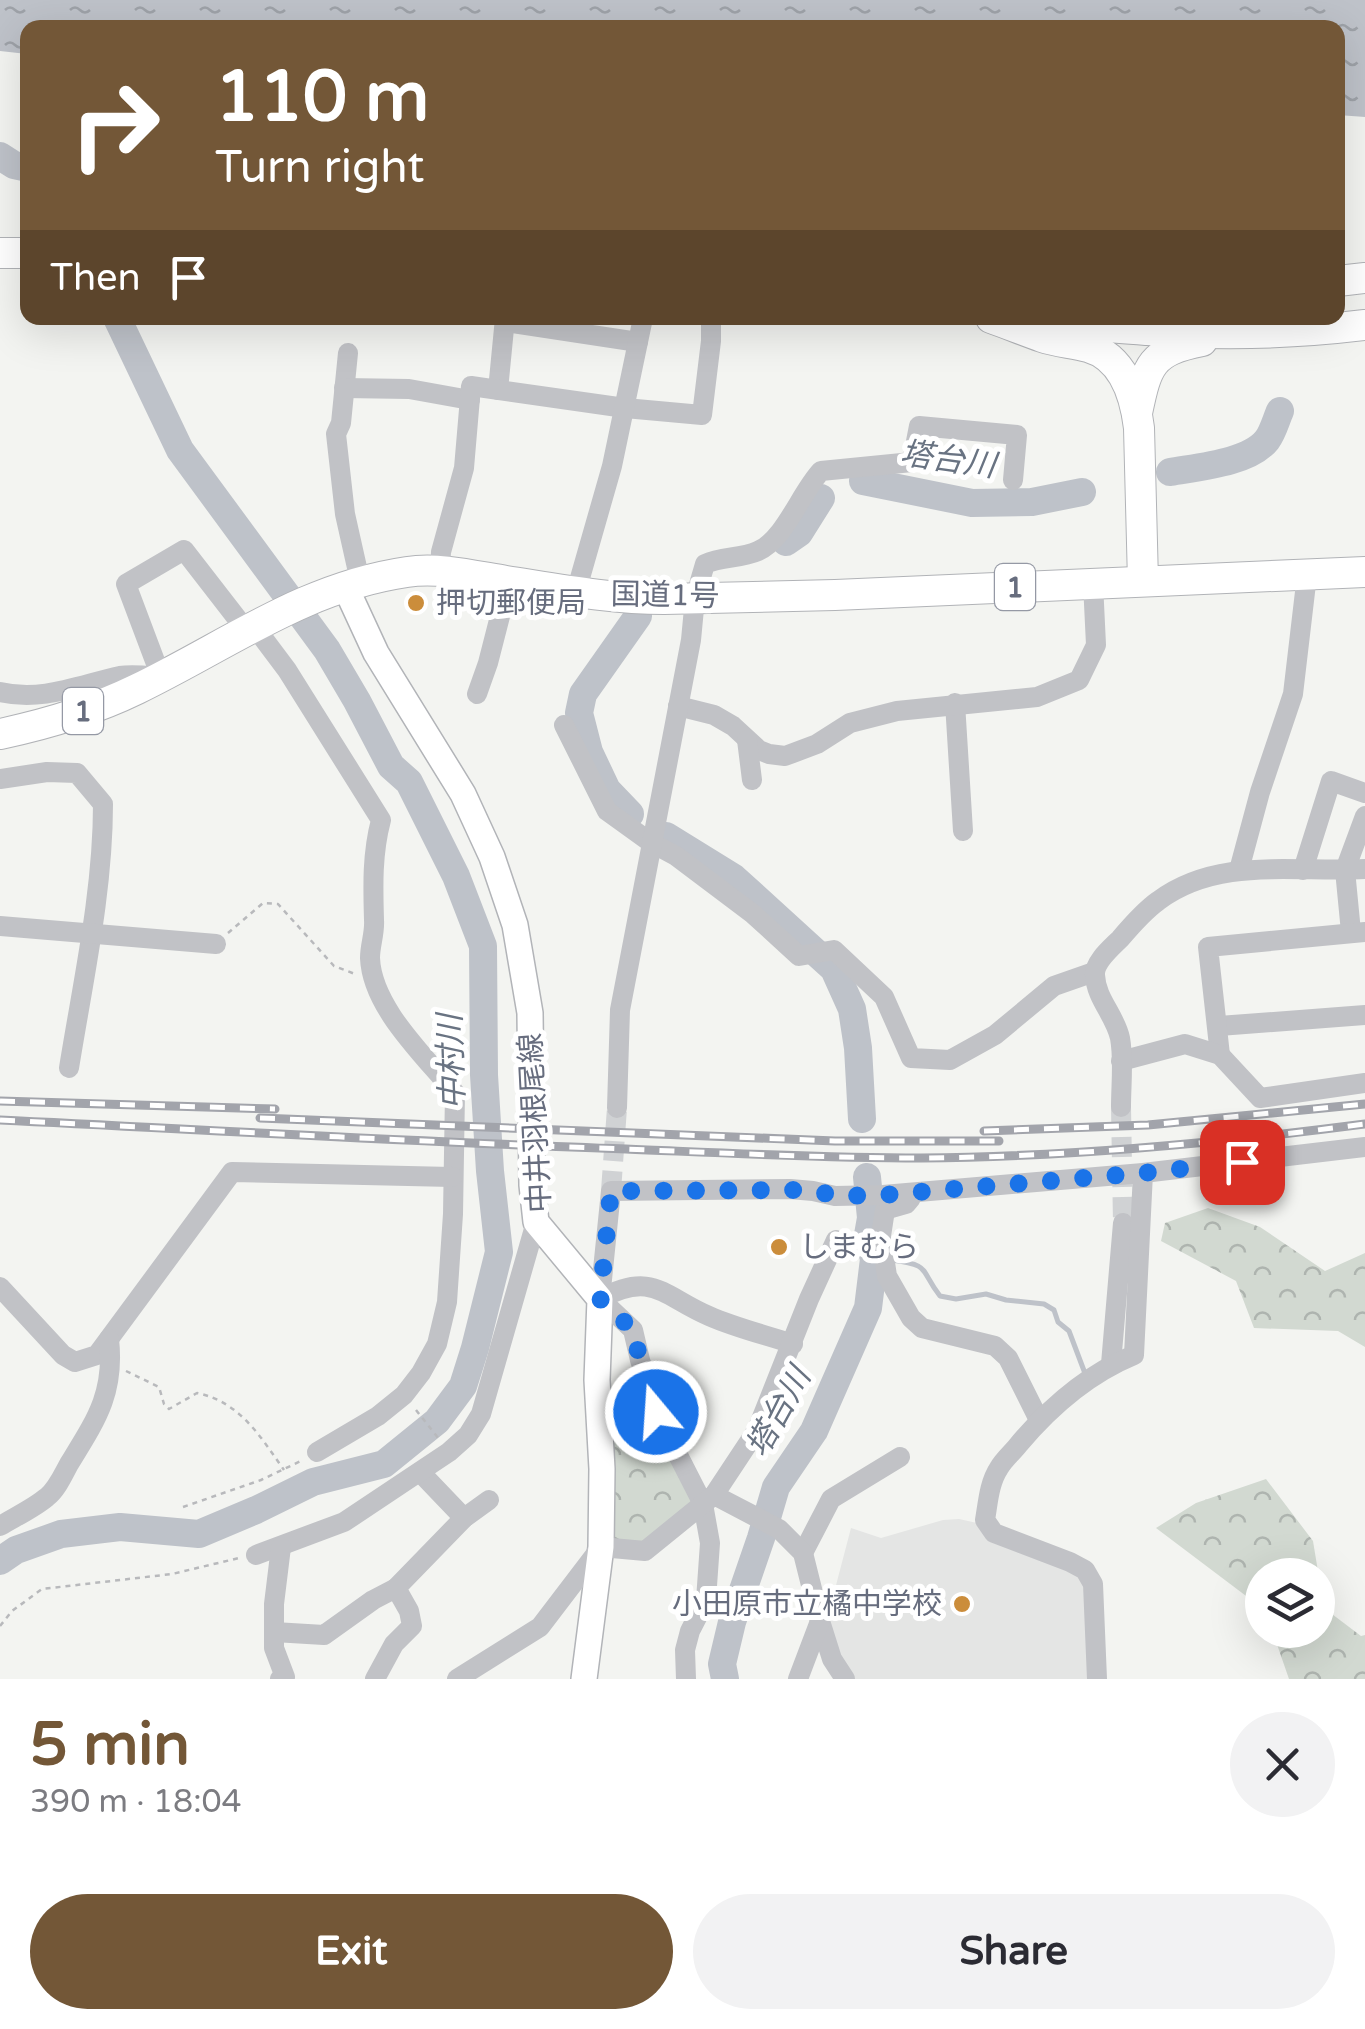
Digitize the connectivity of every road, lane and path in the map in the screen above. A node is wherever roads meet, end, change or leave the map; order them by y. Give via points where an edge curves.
1 (504, 325) edge
2 (535, 325) edge
3 (642, 325) edge
4 (711, 325) edge
5 (1009, 325) edge
6 (1088, 325) edge
7 (1365, 325) edge
8 (1235, 335) junction
9 (638, 342) junction
10 (348, 353) dead end
11 (344, 388) junction
12 (498, 390) junction
13 (470, 400) junction
14 (625, 408) junction
15 (1138, 420) junction
16 (1013, 480) dead end
17 (440, 572) junction
18 (1365, 572) edge
19 (1306, 575) junction
20 (509, 581) junction
21 (1143, 581) junction
22 (1093, 583) junction
23 (343, 586) junction
24 (698, 586) junction
25 (576, 592) junction
26 (250, 628) junction
27 (161, 677) junction
28 (0, 692) edge
29 (478, 694) dead end
30 (955, 704) junction
31 (678, 706) junction
32 (564, 725) dead end
33 (0, 734) edge
34 (748, 740) junction
35 (0, 778) edge
36 (752, 780) dead end
37 (74, 786) dead end
38 (0, 789) edge
39 (1365, 794) edge
40 (1365, 816) edge
41 (963, 830) dead end
42 (650, 842) junction
43 (1355, 869) edge
44 (1239, 870) junction
45 (1303, 870) junction
46 (0, 926) edge
47 (1358, 932) edge
48 (91, 933) junction
49 (216, 944) joint
50 (1094, 972) junction
51 (374, 982) junction
52 (1365, 1015) edge
53 (1219, 1026) junction
54 (1220, 1054) junction
55 (1121, 1061) junction
56 (68, 1068) dead end
57 (1365, 1083) edge
58 (1121, 1106) tunnel mouth
59 (617, 1108) tunnel mouth
60 (1365, 1148) edge
61 (1143, 1173) junction
62 (452, 1177) junction
63 (915, 1192) junction
64 (536, 1222) junction
65 (1123, 1222) tunnel mouth
66 (836, 1240) dead end
67 (0, 1287) edge
68 (600, 1299) junction
69 (109, 1339) junction
70 (793, 1344) junction
71 (112, 1364) junction
72 (1111, 1364) junction
73 (404, 1395) junction
74 (1039, 1420) junction
75 (317, 1452) joint
76 (449, 1452) junction
77 (900, 1457) dead end
78 (284, 1470) junction
79 (420, 1472) junction
80 (489, 1500) dead end
81 (709, 1500) junction
82 (183, 1506) dead end
83 (464, 1518) junction
84 (0, 1526) edge
85 (601, 1546) junction
86 (282, 1547) junction
87 (804, 1553) junction
88 (256, 1555) joint
89 (396, 1588) junction
90 (820, 1621) junction
91 (0, 1626) edge
92 (274, 1632) junction
93 (280, 1679) edge
94 (375, 1679) edge
95 (457, 1679) edge
96 (584, 1679) edge
97 (686, 1679) edge
98 (798, 1679) edge
99 (845, 1679) edge
100 (1098, 1679) edge

1 - 12 street
2 - 9 street
3 - 9 street
4 - 14 street via 702,415
5 - 15 highway via 1102,353 1128,382
6 - 8 highway
7 - 8 highway via 1319,338
8 - 15 highway via 1184,345 1158,358 1147,373
9 - 14 street
10 - 11 street
11 - 13 street via 410,388
11 - 23 street via 336,434 345,514
12 - 13 street via 471,386
12 - 14 street
13 - 17 street via 464,468
14 - 25 street
15 - 21 highway
16 - 24 street via 1017,435 919,426 912,462 822,470 764,549 705,564
17 - 20 highway, 国道1号 / 1
17 - 23 highway, 国道1号 / 1
18 - 19 highway, 国道1号 / 1
19 - 21 highway, 国道1号 / 1
19 - 44 street via 1293,694
20 - 25 highway, 国道1号 / 1
20 - 29 street
21 - 22 highway, 国道1号 / 1
22 - 24 highway, 国道1号 / 1 via 835,595
22 - 30 street via 1096,645 1080,680 1036,697
23 - 26 highway, 国道1号 / 1
23 - 64 main road, 中井羽根尾線 via 376,653 464,794 515,926 530,1014
24 - 25 highway, 国道1号 / 1 via 650,599
24 - 31 street
26 - 27 highway, 国道1号 / 1
26 - 27 street via 184,550 126,584
26 - 51 street via 287,670 381,820 373,860
27 - 28 street via 123,676 36,696
27 - 33 highway, 国道1号 / 1 via 96,706
30 - 34 street via 850,723 785,756
30 - 41 street
31 - 34 street via 714,715
31 - 42 street
32 - 42 street via 607,811
34 - 36 street
35 - 48 street via 77,774 104,804
37 - 38 street via 54,781
39 - 45 street via 1331,781
40 - 43 street
42 - 50 street via 800,956 834,950 884,998 910,1058 950,1060 995,1035 1054,986
42 - 59 street via 620,1010
43 - 45 street
43 - 47 street
44 - 45 street
44 - 50 street via 1185,885 1158,901
46 - 48 street
47 - 53 street via 1208,947
48 - 49 street
48 - 56 street
49 - 51 path via 263,903 278,904 334,966
50 - 55 street via 1098,995 1120,1035
51 - 62 street via 385,1006 455,1092
52 - 53 street
53 - 54 street
54 - 55 street via 1185,1044
54 - 57 street via 1260,1098
55 - 58 street
60 - 61 street
61 - 63 street
61 - 72 street via 1134,1355
62 - 69 street via 232,1172
62 - 73 street via 443,1323
63 - 68 street via 611,1191
63 - 74 street via 906,1204 885,1210 880,1236 886,1276 922,1328 995,1346 1008,1358
64 - 68 main road, 中井羽根尾線
64 - 76 street via 480,1414
65 - 72 street
66 - 70 street
67 - 69 street via 75,1362 97,1354
68 - 70 street via 620,1288 655,1287 709,1316
68 - 81 street via 633,1330 656,1412
68 - 85 main road
69 - 71 street
70 - 81 street via 757,1430
71 - 78 path via 159,1387 169,1408 197,1393 238,1410
71 - 84 street via 97,1416 50,1496
72 - 74 street
73 - 75 street
73 - 76 path
74 - 100 street via 998,1469 985,1520 994,1533 1084,1570 1093,1584
75 - 78 path
76 - 79 street
77 - 87 street via 831,1499
78 - 82 path
79 - 83 street
79 - 86 street via 344,1522
80 - 83 street
81 - 85 street via 644,1551
81 - 87 street via 771,1524
81 - 97 street via 706,1600 685,1650
83 - 89 street
85 - 95 street via 540,1627
85 - 96 main road
86 - 88 street
86 - 92 street
87 - 90 street
88 - 91 path via 172,1574 42,1589
89 - 92 street via 324,1635
89 - 94 street via 412,1626
90 - 98 street
90 - 99 street
92 - 93 street via 285,1677

